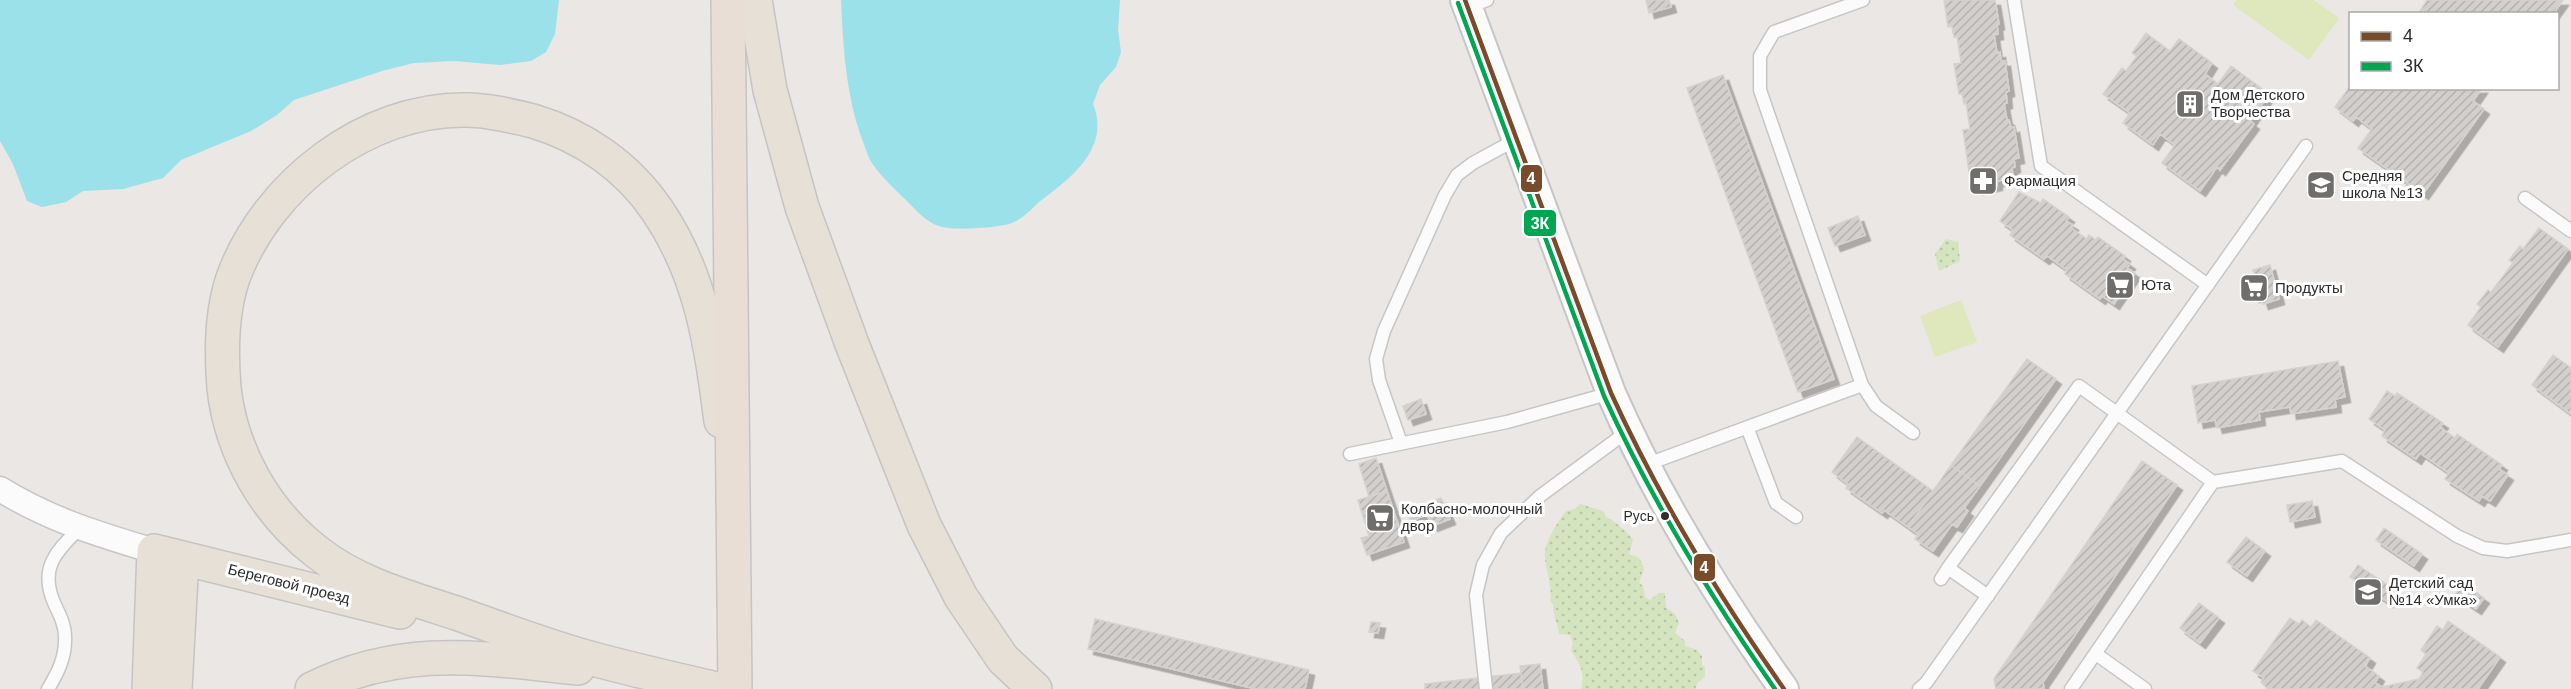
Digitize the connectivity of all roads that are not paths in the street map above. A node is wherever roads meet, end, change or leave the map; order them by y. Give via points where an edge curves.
1 (728, 0) edge
2 (755, 0) edge
3 (1863, 0) edge
4 (2014, 0) edge
5 (1474, 2) edge
6 (1517, 139) junction
7 (2306, 146) dead end
8 (2525, 198) dead end
9 (2571, 231) edge
10 (2208, 285) junction
11 (1862, 385) junction
12 (1611, 393) junction
13 (2117, 414) junction
14 (1747, 427) junction
15 (1628, 431) junction
16 (1913, 433) dead end
17 (1401, 443) junction
18 (1350, 454) dead end
19 (1645, 465) junction
20 (2213, 482) junction
21 (0, 489) edge
22 (733, 506) junction
23 (1796, 517) dead end
24 (79, 529) junction
25 (2571, 540) edge
26 (168, 555) junction
27 (1988, 596) junction
28 (2096, 654) junction
29 (585, 657) junction
30 (674, 679) junction
31 (48, 689) edge
32 (149, 689) edge
33 (175, 689) edge
34 (312, 689) edge
35 (717, 689) edge
36 (735, 689) edge
37 (1035, 689) edge
38 (1486, 689) edge
39 (1784, 689) edge
40 (1919, 689) edge
41 (2071, 689) edge
42 (2145, 689) edge

1 - 22 highway
2 - 37 main road via 770,90 802,207 924,525 961,597 1003,659
3 - 11 lane via 1774,32 1760,56 1760,90
4 - 10 lane via 2041,166
5 - 6 street
6 - 12 street
6 - 17 lane via 1457,175 1384,332 1376,359 1379,380
7 - 10 lane
8 - 9 lane
10 - 13 lane
11 - 14 lane
11 - 16 lane via 1876,406
12 - 15 street
12 - 17 lane via 1508,422
13 - 20 lane
13 - 27 lane
13 - 27 lane via 2079,386 1945,573
14 - 19 lane
14 - 23 lane via 1776,502
15 - 19 street
15 - 38 lane via 1540,496 1501,533 1483,565 1476,595
17 - 18 lane
19 - 39 street via 1709,577
20 - 25 lane via 2342,461 2457,536 2483,548 2506,550
20 - 28 lane
21 - 24 street, Береговой проезд via 32,509
22 - 29 main road via 711,350 698,292 680,248 655,207 625,172 588,143 518,117 468,110 431,112 378,128 335,150 299,179 271,209 250,240 232,280 224,319 221,358 225,400 232,431 259,490 294,532 350,573
22 - 36 highway
24 - 26 street, Береговой проезд
24 - 31 lane via 59,547 47,581 63,621 65,640 61,665
26 - 29 main road, Береговой проезд
26 - 32 main road
26 - 33 main road
27 - 40 lane
28 - 41 lane
28 - 42 lane
29 - 30 main road
30 - 34 main road via 481,658 421,658 344,674
30 - 35 main road

